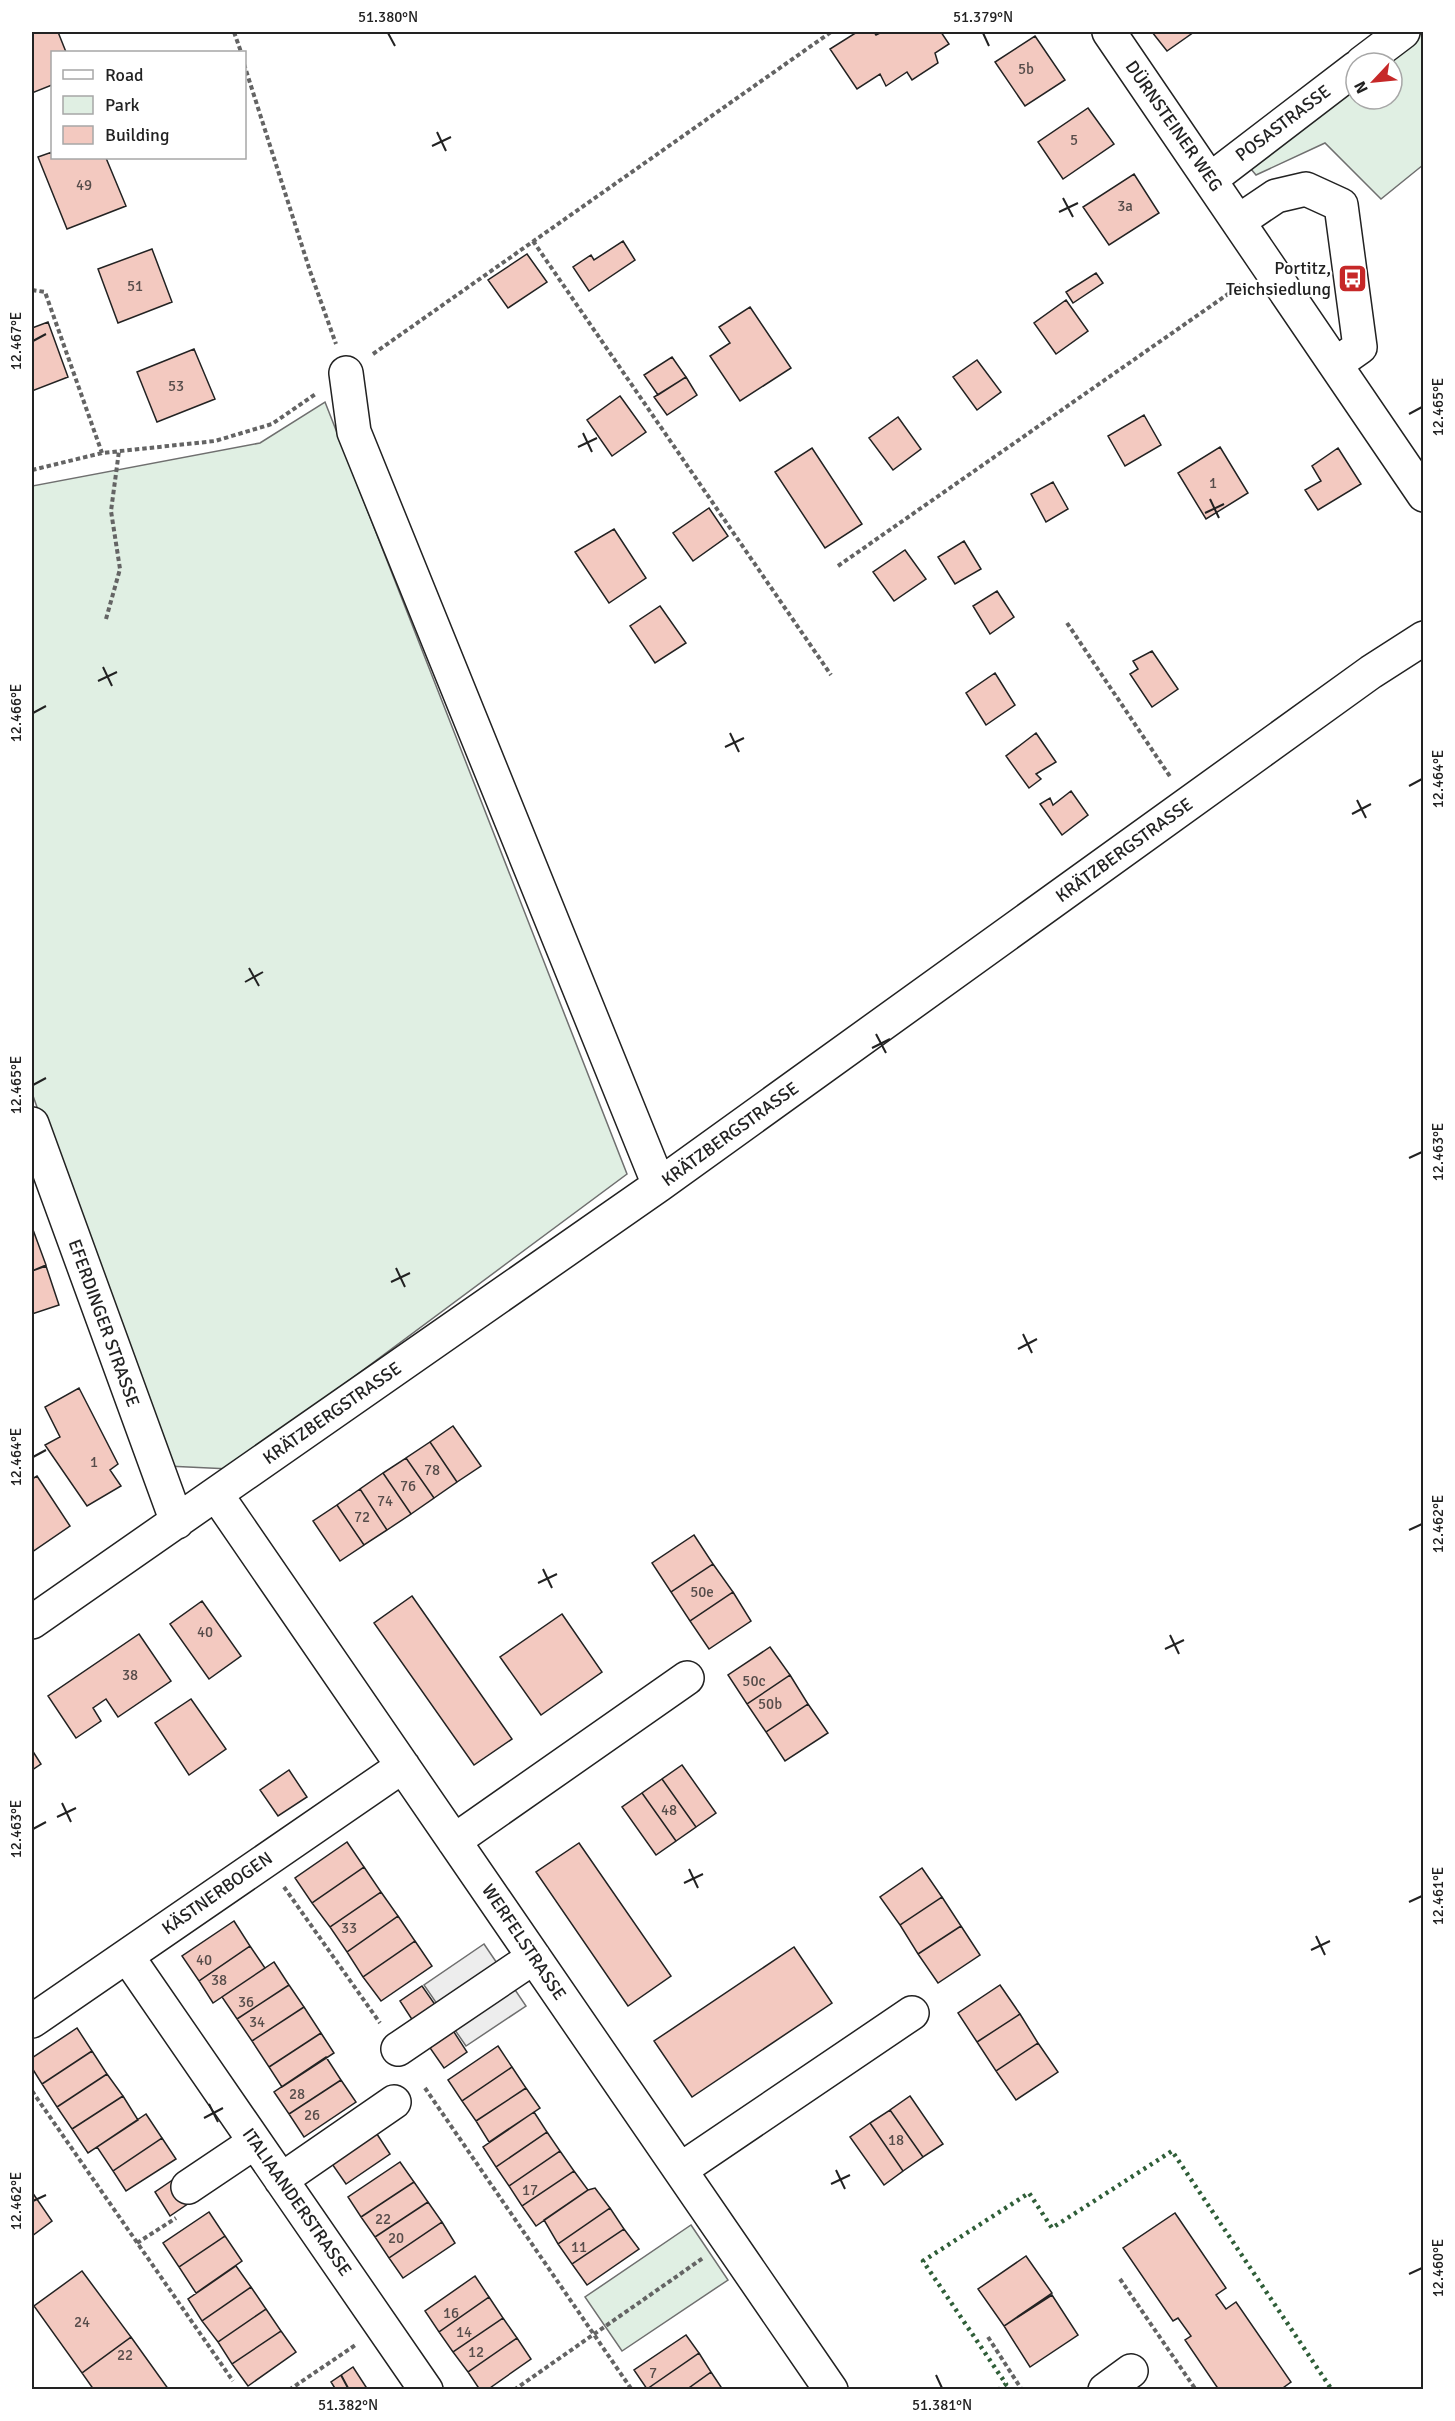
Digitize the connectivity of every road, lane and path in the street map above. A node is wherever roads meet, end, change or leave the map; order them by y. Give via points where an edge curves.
1 (234, 32) edge
2 (831, 32) edge
3 (1109, 32) edge
4 (1403, 32) edge
5 (241, 51) edge
6 (1378, 51) edge
7 (246, 70) edge
8 (1344, 77) edge
9 (1211, 179) junction
10 (1239, 221) junction
11 (533, 241) junction
12 (1269, 265) junction
13 (32, 290) edge
14 (1336, 364) junction
15 (346, 373) junction
16 (119, 451) junction
17 (102, 453) junction
18 (32, 470) edge
19 (1424, 495) edge
20 (838, 566) dead end
21 (106, 619) dead end
22 (1067, 623) dead end
23 (1424, 638) edge
24 (831, 675) dead end
25 (1188, 803) junction
26 (32, 1124) edge
27 (659, 1185) junction
28 (216, 1494) junction
29 (177, 1522) junction
30 (32, 1622) edge
31 (687, 1678) dead end
32 (403, 1766) junction
33 (454, 1841) junction
34 (265, 1859) junction
35 (127, 1956) junction
36 (534, 1957) junction
37 (912, 2013) dead end
38 (32, 2021) edge
39 (398, 2049) junction
40 (32, 2091) edge
41 (394, 2102) dead end
42 (255, 2142) junction
43 (680, 2170) junction
44 (281, 2180) junction
45 (188, 2187) dead end
46 (728, 2241) junction
47 (1120, 2278) dead end
48 (383, 2327) junction
49 (594, 2335) junction
50 (988, 2337) dead end
51 (1131, 2371) dead end
52 (232, 2381) dead end
53 (289, 2390) edge
54 (426, 2390) edge
55 (514, 2390) edge
56 (632, 2390) edge
57 (831, 2390) edge
58 (1022, 2390) edge
59 (1105, 2390) edge
60 (1196, 2390) edge

1 - 5 path
2 - 11 path
3 - 9 street, DÜRNSTEINER WEG
4 - 6 street
7 - 15 path
8 - 9 street, POSASTRASSE
9 - 10 street, DÜRNSTEINER WEG
10 - 12 street, DÜRNSTEINER WEG
10 - 14 street via 1276,196 1306,189 1341,205 1360,347
11 - 15 path
11 - 24 path
12 - 14 street, DÜRNSTEINER WEG
12 - 20 path
13 - 17 path via 45,292
14 - 19 street, DÜRNSTEINER WEG
15 - 16 path via 273,424 215,441
15 - 27 street via 354,432
16 - 17 path
16 - 21 path via 111,512 120,569
17 - 18 path
22 - 25 path
23 - 25 street, KRÄTZBERGSTRASSE
25 - 27 street, KRÄTZBERGSTRASSE
26 - 29 street, EFERDINGER STRASSE
27 - 28 street, KRÄTZBERGSTRASSE
28 - 29 street, KRÄTZBERGSTRASSE
28 - 32 street, WERFELSTRASSE
29 - 30 street, KRÄTZBERGSTRASSE
31 - 33 street
32 - 33 street, WERFELSTRASSE
32 - 34 street, KÄSTNERBOGEN
33 - 36 street, WERFELSTRASSE
34 - 35 street, KÄSTNERBOGEN
34 - 39 path
35 - 38 street, KÄSTNERBOGEN
35 - 42 street, ITALIAANDERSTRASSE
36 - 39 street
36 - 43 street, WERFELSTRASSE
37 - 43 street
39 - 49 path
40 - 52 path
41 - 44 street
42 - 44 street, ITALIAANDERSTRASSE
42 - 45 street
43 - 46 street, WERFELSTRASSE
44 - 48 street, ITALIAANDERSTRASSE
46 - 49 path
46 - 57 street, WERFELSTRASSE
47 - 60 path
48 - 53 path
48 - 54 street, ITALIAANDERSTRASSE
49 - 55 path
49 - 56 path
50 - 58 path
51 - 59 street

